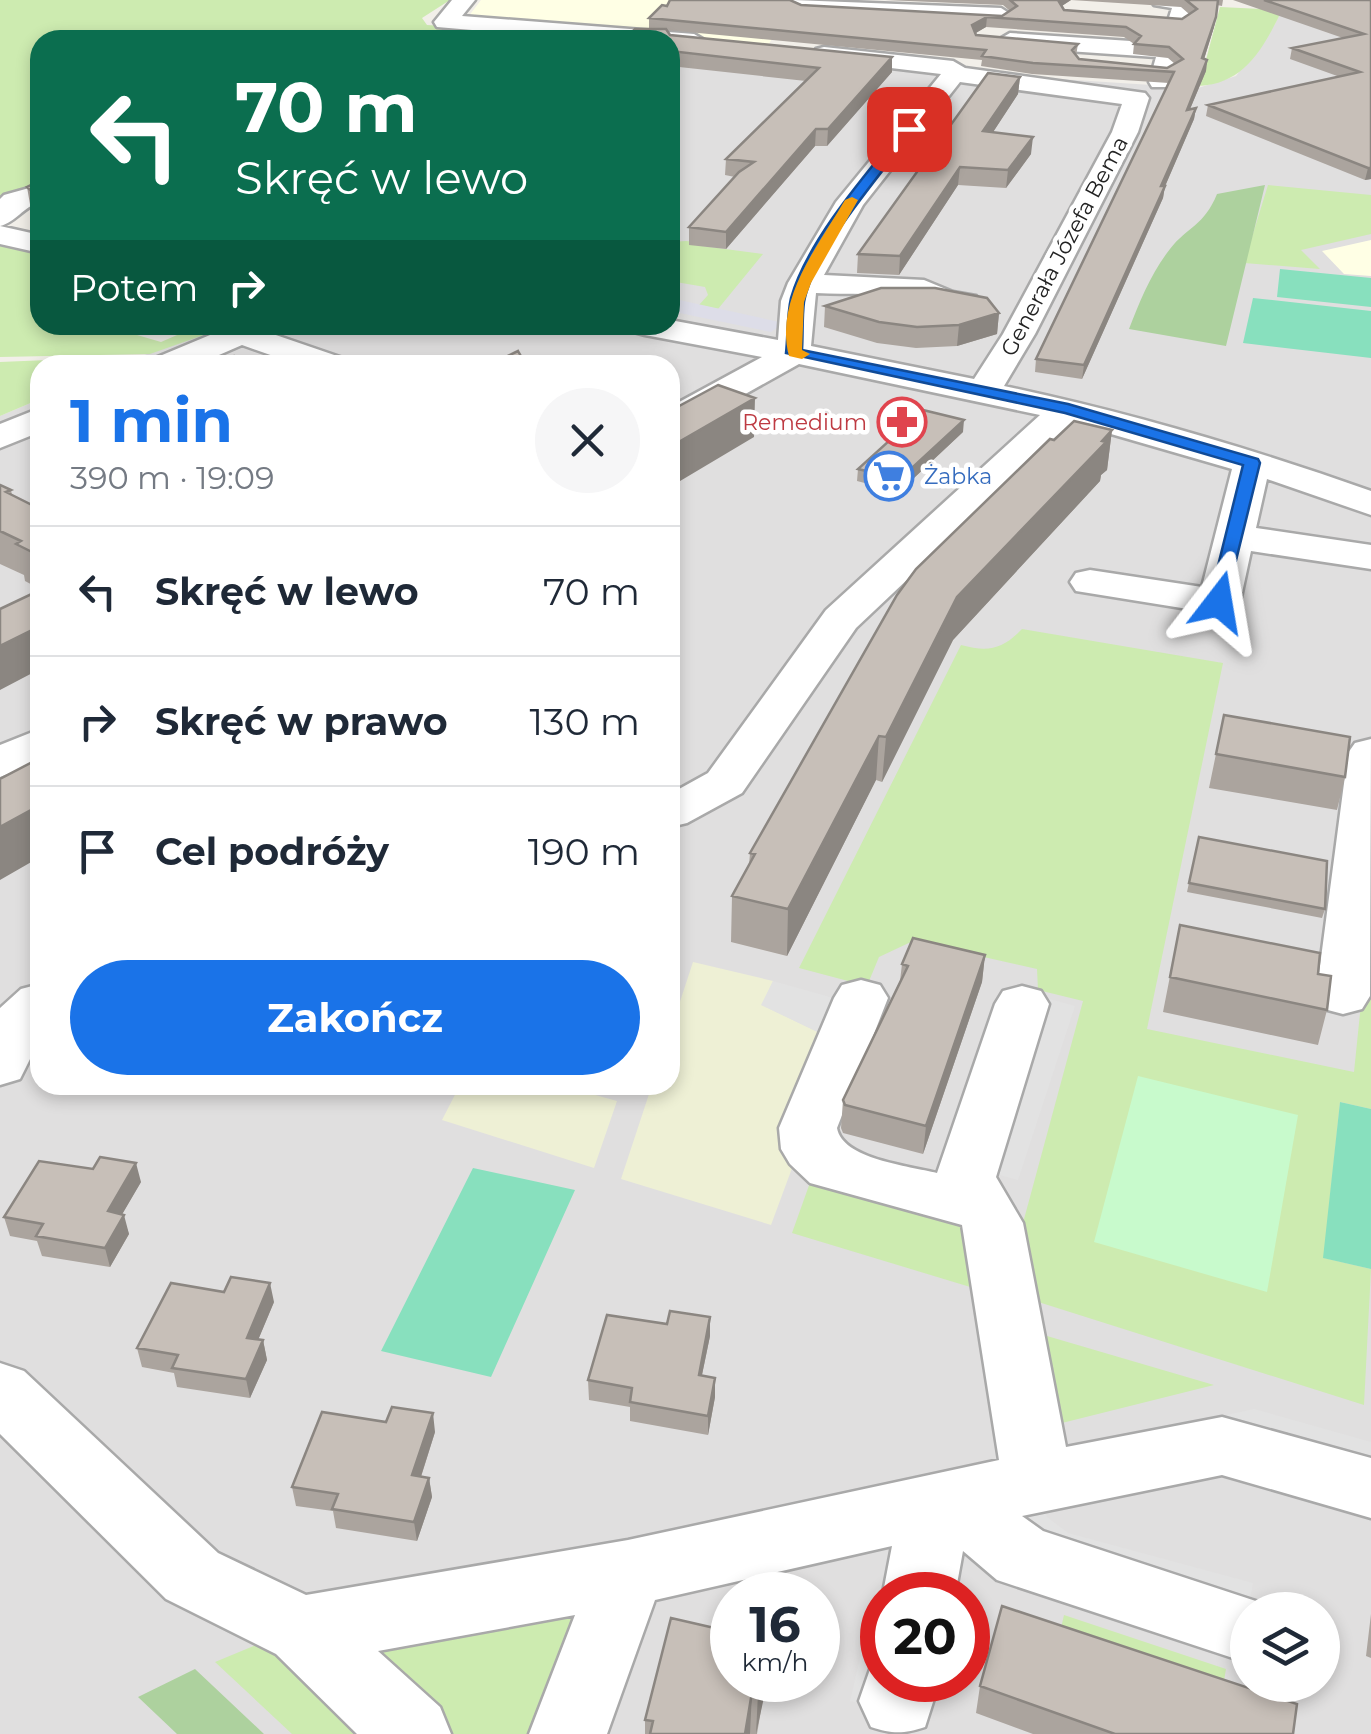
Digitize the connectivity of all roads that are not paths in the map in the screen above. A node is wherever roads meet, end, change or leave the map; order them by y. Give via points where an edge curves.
1 (1162, 0) edge
2 (463, 1) edge
3 (437, 2) edge
4 (1142, 16) edge
5 (547, 30) edge
6 (986, 37) edge
7 (680, 40) edge
8 (711, 43) edge
9 (1173, 43) junction
10 (1141, 96) junction
11 (30, 196) edge
12 (0, 217) edge
13 (0, 235) edge
14 (30, 242) edge
15 (804, 283) junction
16 (1029, 310) junction
17 (680, 332) edge
18 (237, 335) edge
19 (264, 335) edge
20 (794, 353) junction
21 (190, 355) edge
22 (309, 355) edge
23 (984, 390) junction
24 (1068, 409) junction
25 (680, 416) edge
26 (30, 424) edge
27 (0, 437) edge
28 (1252, 463) junction
29 (1371, 504) edge
30 (1235, 536) junction
31 (1371, 557) edge
32 (1090, 582) dead end
33 (30, 748) edge
34 (1371, 753) edge
35 (0, 763) edge
36 (680, 808) edge
37 (1343, 996) dead end
38 (861, 998) dead end
39 (1022, 1004) dead end
40 (30, 1010) edge
41 (0, 1066) edge
42 (984, 1208) junction
43 (0, 1391) edge
44 (1371, 1488) edge
45 (982, 1495) junction
46 (933, 1572) edge
47 (628, 1573) junction
48 (1230, 1625) edge
49 (302, 1630) junction
50 (412, 1734) edge
51 (568, 1734) edge

1 - 9 street via 1184,4
2 - 3 street
2 - 5 street via 444,22
4 - 9 street
6 - 6 street via 801,28
6 - 9 street
6 - 9 street
6 - 10 street
6 - 15 street via 850,202
7 - 8 street
9 - 10 street, Generała Józefa Bema via 1159,86
10 - 16 street, Generała Józefa Bema
11 - 12 street via 14,201
13 - 14 street
15 - 16 street via 924,289 946,301
15 - 20 street
16 - 23 street, Generała Józefa Bema
17 - 20 street
18 - 21 street
19 - 22 street
20 - 23 street
20 - 25 street
23 - 24 street
24 - 28 street
24 - 36 street via 841,619 725,783
26 - 27 street
28 - 29 street
28 - 30 street
30 - 31 street
30 - 32 street via 1219,602
33 - 35 street
34 - 37 street
38 - 42 street via 808,1128 811,1149 831,1166
39 - 42 street via 966,1177
40 - 41 street
42 - 45 street via 1003,1276
43 - 49 street via 192,1576
44 - 45 street via 1222,1446
45 - 46 street
45 - 47 street
45 - 48 street via 984,1527 1000,1545
47 - 49 street
47 - 51 street
49 - 50 street

